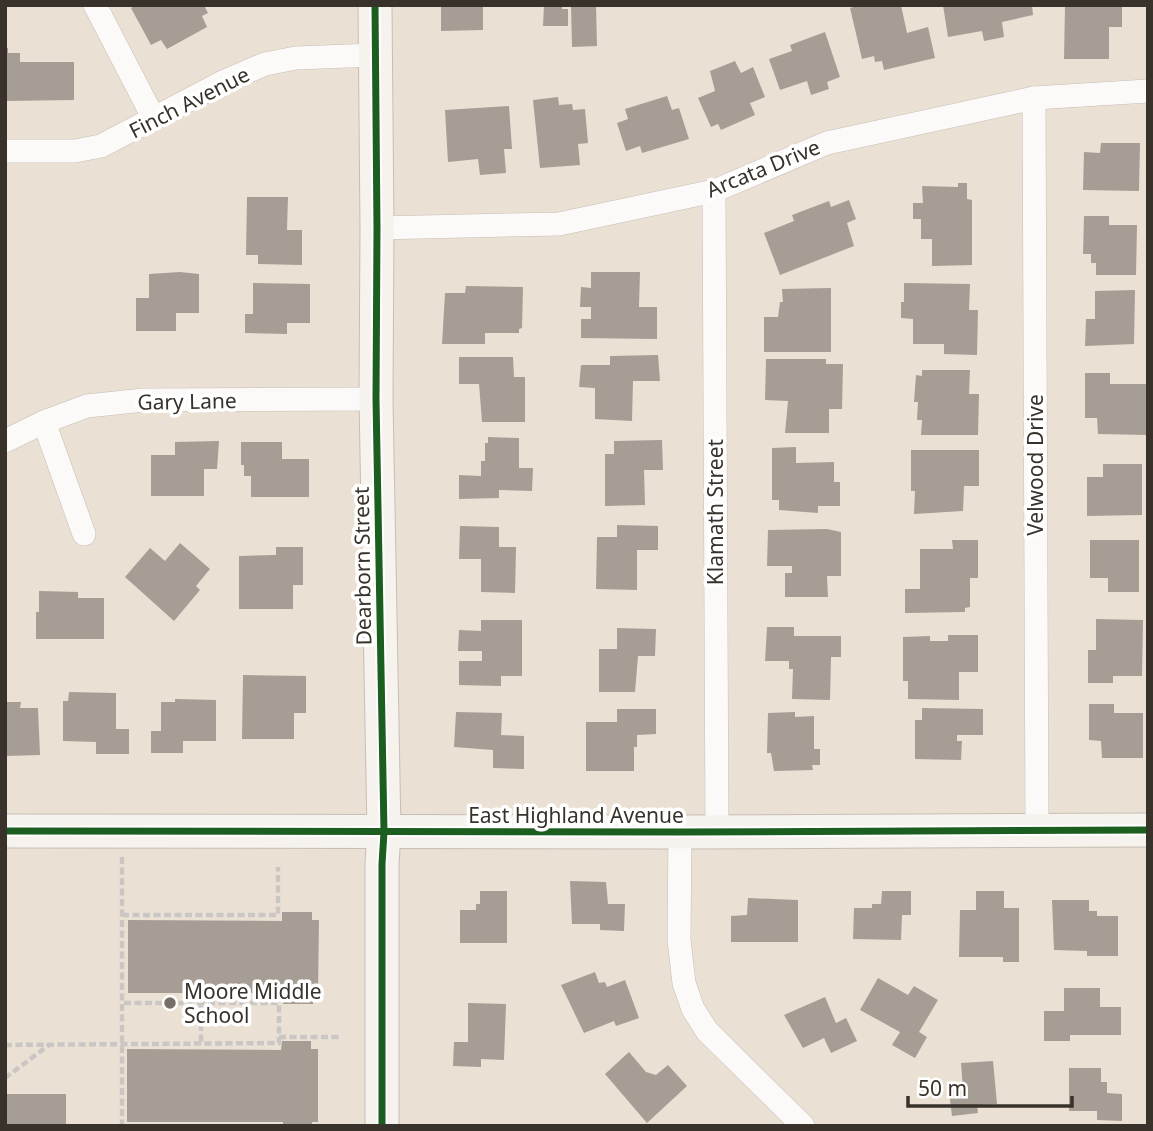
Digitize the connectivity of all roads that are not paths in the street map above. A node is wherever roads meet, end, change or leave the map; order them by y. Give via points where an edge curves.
1 (94, 5) edge
2 (375, 5) edge
3 (374, 55) junction
4 (1148, 91) edge
5 (1034, 98) junction
6 (153, 119) junction
7 (5, 151) edge
8 (713, 191) junction
9 (377, 228) junction
10 (376, 399) junction
11 (44, 422) junction
12 (5, 441) edge
13 (84, 534) dead end
14 (1148, 830) edge
15 (5, 831) edge
16 (1037, 831) junction
17 (384, 832) junction
18 (680, 832) junction
19 (717, 832) junction
20 (382, 1126) edge
21 (803, 1126) edge

1 - 6 street
2 - 3 street, Dearborn Street
3 - 6 street, Finch Avenue via 265,64
3 - 9 street, Dearborn Street
4 - 5 street, Arcata Drive
5 - 8 street, Arcata Drive via 827,142
5 - 16 street, Velwood Drive
6 - 7 street, Finch Avenue via 101,146 75,151
8 - 9 street, Arcata Drive via 559,224
8 - 19 street, Klamath Street
9 - 10 street, Dearborn Street
10 - 11 street, Gary Lane via 144,401 87,406
10 - 17 street, Dearborn Street
11 - 12 street, Gary Lane
11 - 13 street
14 - 16 street, East Highland Avenue
15 - 17 street, East Highland Avenue
16 - 19 street, East Highland Avenue
17 - 18 street, East Highland Avenue
17 - 20 street, Dearborn Street
18 - 19 street, East Highland Avenue
18 - 21 street via 679,940 684,983 693,1009 706,1031

